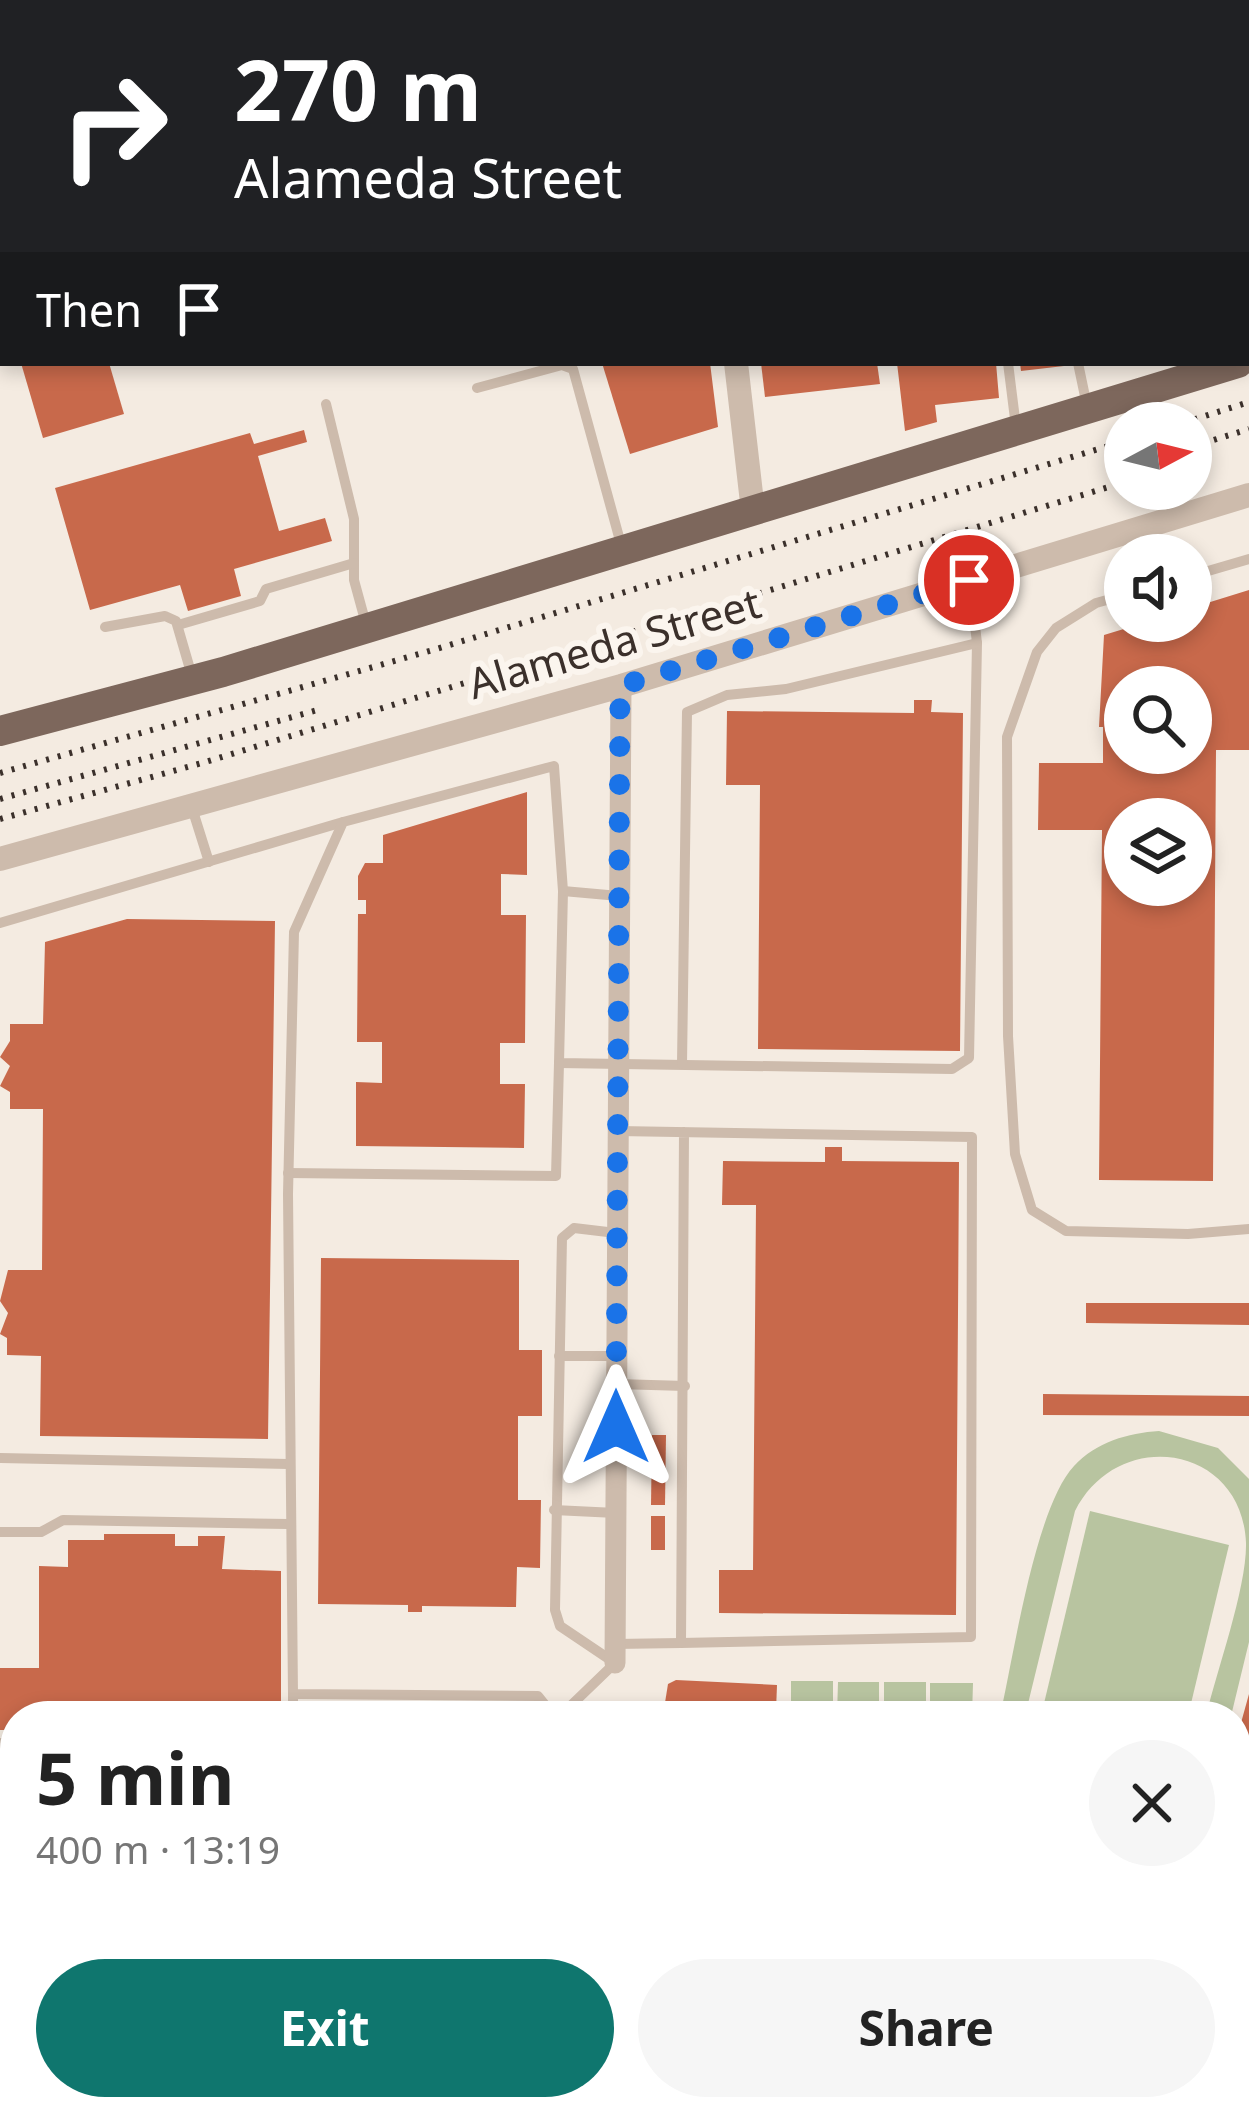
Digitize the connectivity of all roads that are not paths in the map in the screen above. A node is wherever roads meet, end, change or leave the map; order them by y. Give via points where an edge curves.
1 (558, 366) edge
2 (565, 366) edge
3 (736, 366) edge
4 (1008, 366) edge
5 (1079, 366) edge
6 (1204, 368) edge
7 (477, 388) dead end
8 (326, 404) dead end
9 (1088, 409) junction
10 (1016, 431) junction
11 (1249, 495) edge
12 (753, 511) junction
13 (623, 552) junction
14 (1249, 559) edge
15 (354, 563) junction
16 (1212, 570) edge
17 (969, 580) junction
18 (1104, 601) edge
19 (178, 626) junction
20 (105, 627) dead end
21 (367, 628) junction
22 (977, 643) junction
23 (193, 680) junction
24 (620, 686) junction
25 (0, 731) edge
26 (192, 807) junction
27 (343, 822) junction
28 (0, 859) edge
29 (209, 862) junction
30 (562, 891) junction
31 (619, 896) junction
32 (0, 923) edge
33 (559, 1063) junction
34 (682, 1064) junction
35 (618, 1065) junction
36 (618, 1131) junction
37 (684, 1132) junction
38 (288, 1173) junction
39 (1249, 1229) edge
40 (617, 1234) junction
41 (559, 1356) junction
42 (616, 1357) junction
43 (616, 1384) junction
44 (685, 1386) junction
45 (0, 1458) edge
46 (288, 1464) junction
47 (554, 1510) junction
48 (616, 1513) junction
49 (288, 1524) junction
50 (0, 1532) edge
51 (681, 1643) junction
52 (615, 1653) junction
53 (293, 1694) junction
54 (293, 1701) edge
55 (543, 1701) edge
56 (571, 1701) edge

1 - 7 lane
2 - 13 lane via 573,369
3 - 12 street
4 - 10 lane
5 - 9 lane
6 - 9 main road, Alameda Street
8 - 15 lane via 354,518
9 - 10 main road, Alameda Street
10 - 12 main road, Alameda Street
11 - 17 street, Alameda Street
12 - 13 main road, Alameda Street
13 - 21 main road, Alameda Street
14 - 16 lane
15 - 19 lane
15 - 21 lane
17 - 22 lane
17 - 24 street, Alameda Street
18 - 39 lane via 1056,628 1037,652 1007,737 1015,1154 1032,1210 1066,1231
19 - 20 lane via 165,616
19 - 23 lane
21 - 23 main road, Alameda Street
22 - 34 lane via 705,700 687,712
22 - 34 lane via 969,1058 952,1069
23 - 25 main road, Alameda Street
24 - 26 street, Alameda Street
24 - 31 street
26 - 28 street, Alameda Street
26 - 29 lane
27 - 29 lane
27 - 30 lane via 554,766
27 - 38 lane via 294,932
29 - 32 lane
30 - 31 lane
30 - 33 lane
31 - 35 street
33 - 35 lane
33 - 38 lane via 556,1176
34 - 35 lane
35 - 36 street
36 - 37 lane
36 - 40 street
37 - 44 lane
37 - 51 lane via 972,1137 971,1637
38 - 46 lane
40 - 41 lane via 566,1230
40 - 42 street
41 - 42 lane
41 - 47 lane
42 - 43 street
43 - 44 lane
43 - 48 street
44 - 51 lane
45 - 46 lane
46 - 49 lane
47 - 48 lane
47 - 52 lane via 560,1626
48 - 52 street
49 - 50 lane via 63,1520 41,1532
49 - 53 lane
51 - 52 lane
52 - 56 lane
53 - 54 lane
53 - 55 lane

